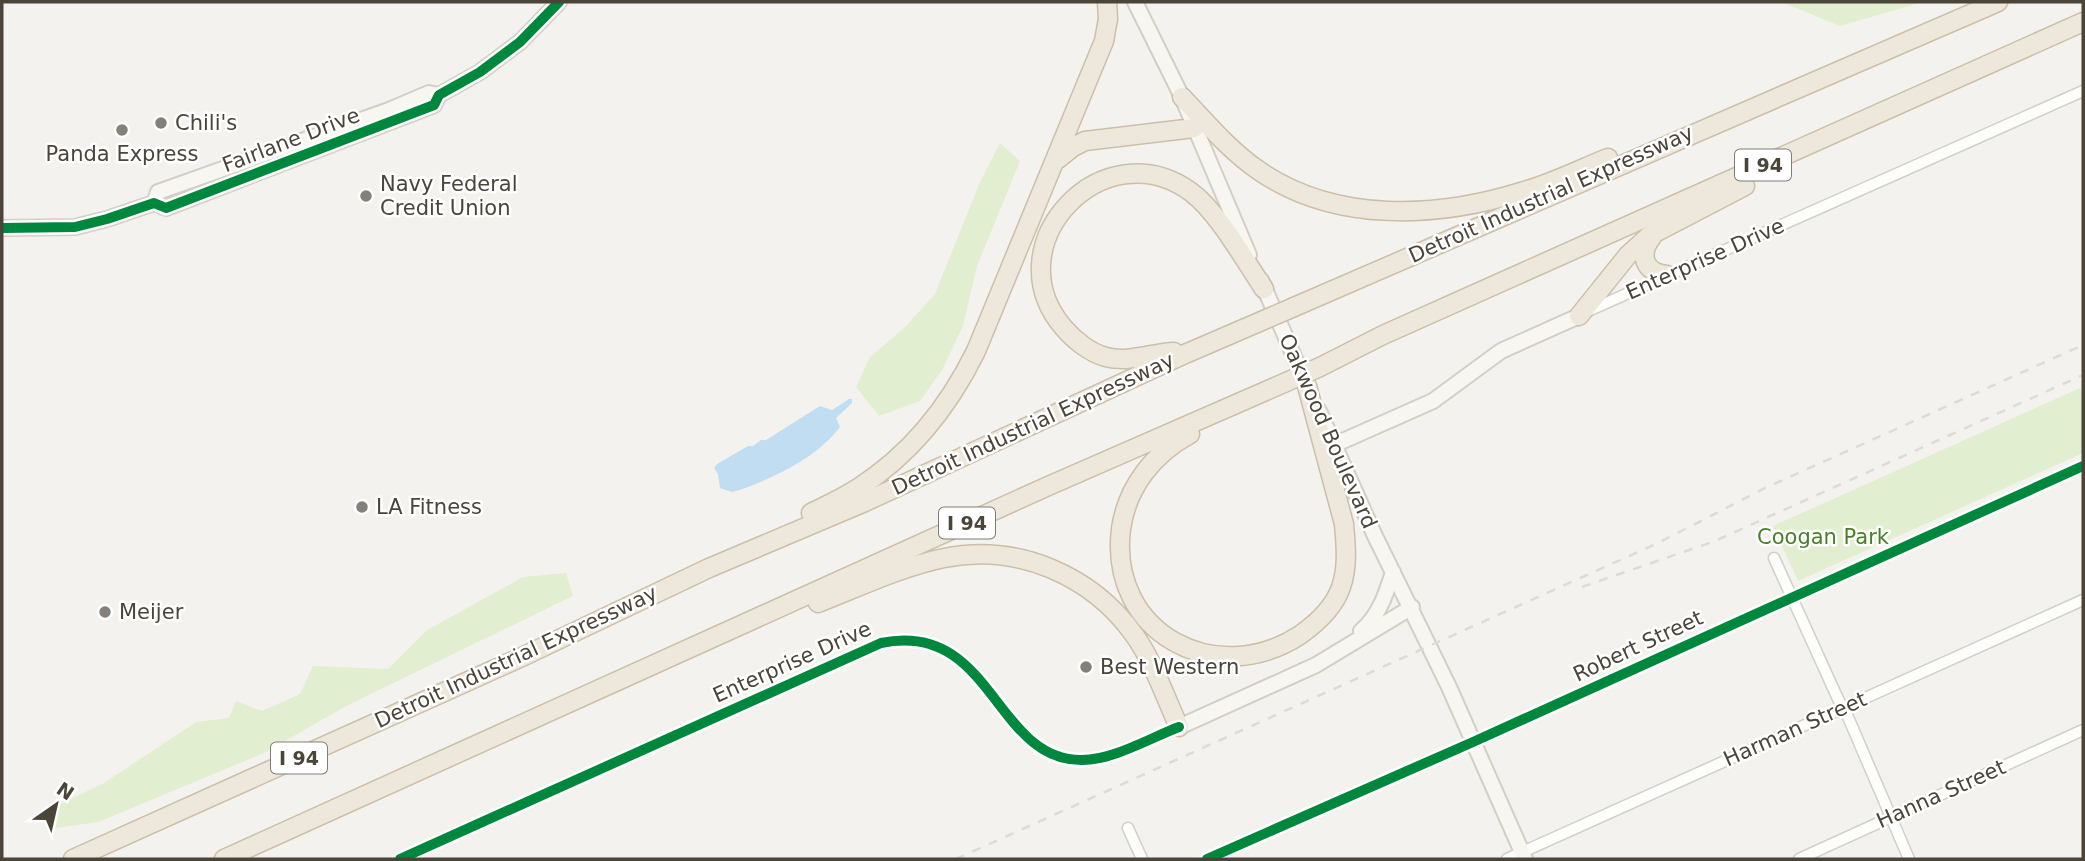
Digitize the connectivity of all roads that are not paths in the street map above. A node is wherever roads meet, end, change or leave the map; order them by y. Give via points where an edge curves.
1 (559, 2) edge
2 (1107, 2) edge
3 (1135, 2) edge
4 (1998, 2) edge
5 (2083, 22) edge
6 (2005, 57) junction
7 (2083, 91) edge
8 (1182, 97) junction
9 (1724, 119) junction
10 (1194, 128) junction
11 (1054, 164) junction
12 (2, 228) edge
13 (1659, 229) junction
14 (1667, 275) junction
15 (1264, 289) junction
16 (1579, 316) junction
17 (1185, 354) junction
18 (1307, 386) junction
19 (1249, 398) junction
20 (1336, 444) junction
21 (2083, 466) edge
22 (1774, 558) dead end
23 (709, 568) junction
24 (1393, 572) junction
25 (1792, 597) junction
26 (2083, 600) edge
27 (1412, 607) junction
28 (687, 651) junction
29 (1336, 652) junction
30 (1843, 708) junction
31 (1179, 727) junction
32 (2083, 730) edge
33 (1473, 742) junction
34 (1890, 817) junction
35 (1128, 828) dead end
36 (1524, 855) edge
37 (73, 859) edge
38 (224, 859) edge
39 (400, 859) edge
40 (1142, 859) edge
41 (1207, 859) edge
42 (1507, 859) edge
43 (1799, 859) edge
44 (1909, 859) edge

1 - 12 main road, Fairlane Drive via 520,42 439,95 429,93 158,192 154,203 99,222 75,227
2 - 11 highway via 1104,41
3 - 8 main road, Oakwood Boulevard
4 - 9 highway, Detroit Industrial Expressway / I 94
5 - 6 highway, I 94
6 - 13 highway
6 - 19 highway, I 94, bridge
7 - 14 street, Enterprise Drive
8 - 9 highway via 1231,149 1272,179 1321,201 1378,211 1445,209 1526,191 1634,147
8 - 10 main road, Oakwood Boulevard
9 - 17 highway, Detroit Industrial Expressway / I 94, bridge
10 - 11 highway via 1085,141
10 - 15 main road, Oakwood Boulevard
11 - 23 highway via 976,351 930,425 898,458 857,489
13 - 14 highway via 1646,245 1644,260 1651,271
13 - 16 highway via 1628,255
14 - 16 street, Enterprise Drive
15 - 17 highway via 1209,209 1172,181 1123,175 1075,196 1055,220 1043,253 1045,292 1060,323 1077,341 1106,357
15 - 18 main road, Oakwood Boulevard
16 - 20 main road, Enterprise Drive via 1501,351 1433,401
17 - 23 highway, Detroit Industrial Expressway / I 94 via 865,502
18 - 19 highway via 1344,524 1340,589 1313,626 1293,639 1270,651 1219,656 1189,650 1145,619 1122,569 1119,544 1131,492 1145,471 1176,442
18 - 20 main road, Oakwood Boulevard
19 - 28 highway, I 94
20 - 24 main road, Oakwood Boulevard
21 - 25 street, Robert Street
22 - 25 street
23 - 37 highway, Detroit Industrial Expressway / I 94
24 - 27 main road, Oakwood Boulevard
24 - 29 main road via 1377,614
25 - 30 street
25 - 33 street, Robert Street
26 - 30 street, Harman Street
27 - 29 main road, Enterprise Drive
27 - 33 main road, Oakwood Boulevard
28 - 31 highway via 734,638 922,564 967,555 1011,556 1068,576 1110,607 1146,655
28 - 38 highway, I 94
29 - 31 main road, Enterprise Drive via 1282,682
30 - 34 street
30 - 36 street, Harman Street
31 - 39 street, Enterprise Drive via 1098,758 1061,757 1030,739 970,668 950,653 927,643 890,641
32 - 34 street, Hanna Street
33 - 36 main road, Oakwood Boulevard
33 - 41 street, Robert Street
34 - 43 street, Hanna Street
34 - 44 street
35 - 40 street
36 - 42 street, Harman Street

